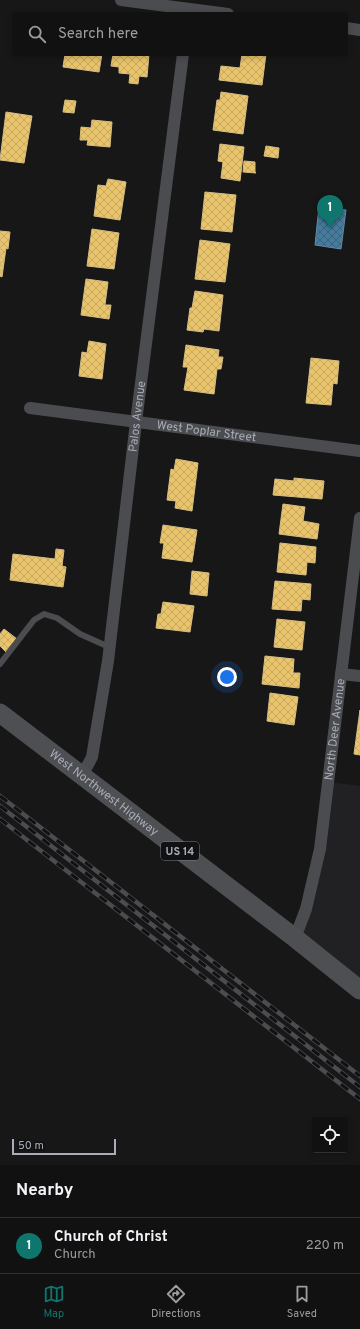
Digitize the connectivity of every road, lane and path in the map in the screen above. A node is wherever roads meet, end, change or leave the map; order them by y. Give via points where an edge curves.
1 (121, 0) edge
2 (189, 8) edge
3 (215, 12) edge
4 (348, 28) edge
5 (360, 30) edge
6 (183, 56) edge
7 (30, 408) dead end
8 (136, 422) junction
9 (360, 451) edge
10 (360, 518) edge
11 (109, 647) junction
12 (0, 664) edge
13 (341, 674) junction
14 (360, 676) edge
15 (0, 713) edge
16 (82, 776) junction
17 (294, 938) junction
18 (360, 990) edge

1 - 2 street
2 - 3 street
4 - 5 street
6 - 8 street, Palos Avenue
7 - 8 street, West Poplar Street
8 - 9 street, West Poplar Street
8 - 11 street, Palos Avenue
10 - 13 street, North Deer Avenue
11 - 12 lane via 80,634 57,618 44,614 34,620
11 - 16 street, Palos Avenue via 92,757
13 - 14 street
13 - 17 street, North Deer Avenue via 320,849 306,909
15 - 16 main road, West Northwest Highway / US 14
16 - 17 main road, West Northwest Highway / US 14
17 - 18 main road, West Northwest Highway / US 14

